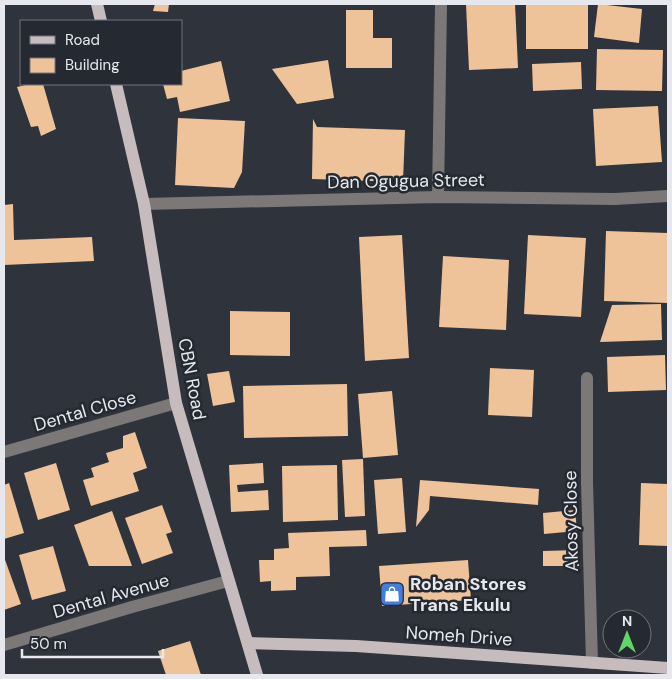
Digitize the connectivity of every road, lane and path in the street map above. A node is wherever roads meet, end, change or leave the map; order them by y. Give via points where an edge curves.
1 (97, 4) edge
2 (441, 4) edge
3 (102, 20) edge
4 (116, 85) edge
5 (668, 196) edge
6 (438, 197) junction
7 (144, 204) junction
8 (587, 378) dead end
9 (176, 403) junction
10 (4, 452) edge
11 (228, 582) junction
12 (248, 643) junction
13 (4, 645) edge
14 (592, 663) junction
15 (668, 668) edge
16 (257, 675) edge

1 - 3 main road
2 - 6 street
4 - 7 main road, CBN Road
5 - 6 street, Dan Ogugua Street via 614,199
6 - 7 street, Dan Ogugua Street
7 - 9 main road, CBN Road
8 - 14 street, Akosy Close
9 - 10 street, Dental Close
9 - 11 main road, CBN Road
11 - 12 main road, CBN Road
11 - 13 street, Dental Avenue
12 - 14 main road, Nomeh Drive via 356,646
12 - 16 main road, CBN Road
14 - 15 main road, Nomeh Drive

